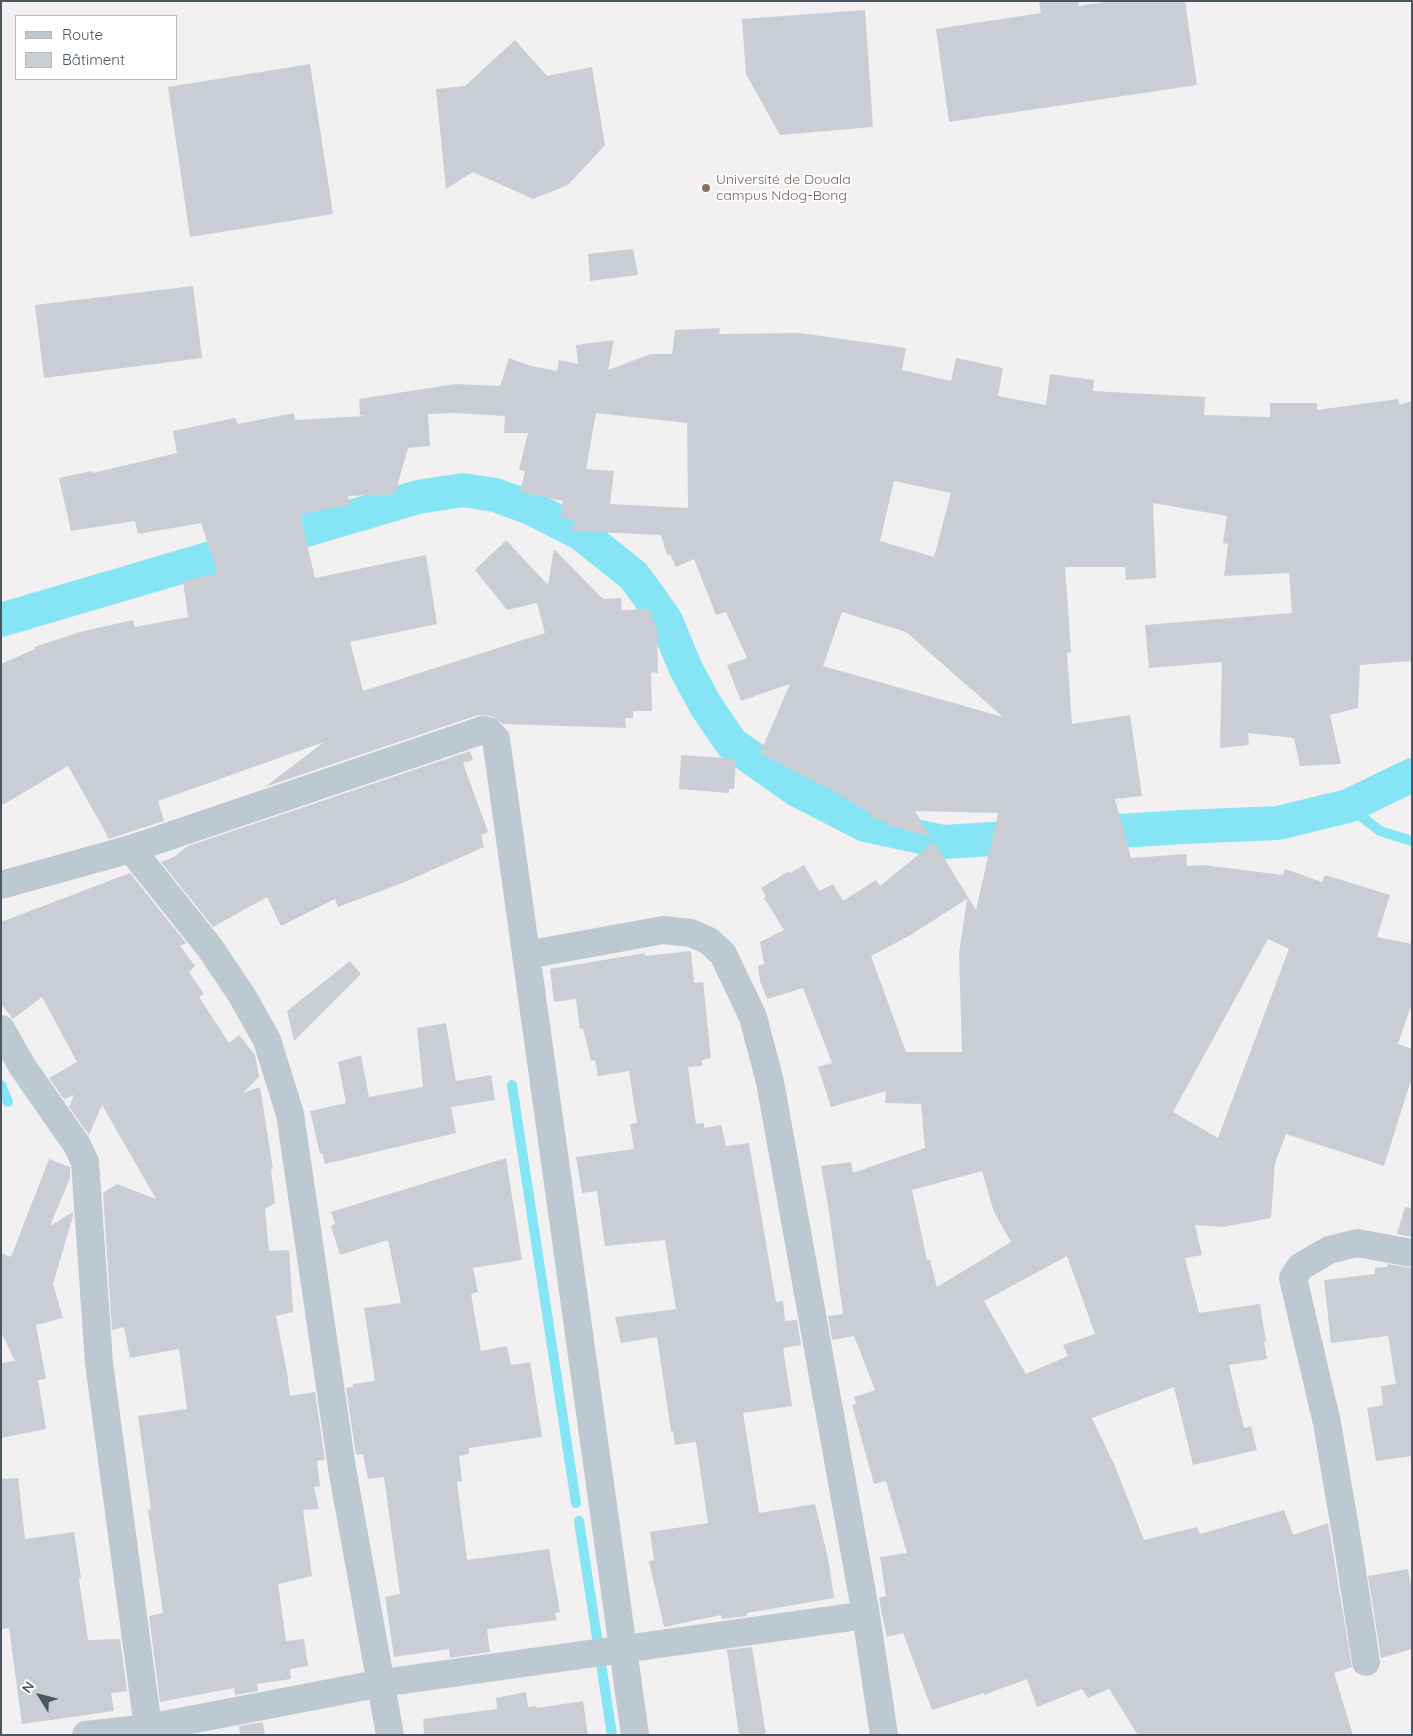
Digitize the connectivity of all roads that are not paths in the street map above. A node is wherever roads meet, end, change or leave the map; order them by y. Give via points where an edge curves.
1 (131, 849) junction
2 (1, 885) edge
3 (526, 955) junction
4 (1, 1029) edge
5 (1412, 1253) edge
6 (866, 1615) junction
7 (622, 1649) junction
8 (1366, 1662) dead end
9 (382, 1683) junction
10 (148, 1731) edge
11 (86, 1735) edge
12 (390, 1735) edge
13 (635, 1735) edge
14 (884, 1735) edge

1 - 2 street
1 - 3 street via 488,731 496,739
1 - 9 street via 210,948 240,994 267,1040 290,1114 342,1468
3 - 6 street via 663,930 692,933 709,941 723,954 753,1018 770,1082
3 - 7 street
4 - 10 street via 85,1162 99,1363
5 - 8 street via 1357,1243 1329,1250 1300,1267 1293,1278 1327,1423
6 - 7 street
6 - 14 street
7 - 9 street
7 - 13 street
9 - 10 street
9 - 12 street
10 - 11 street

